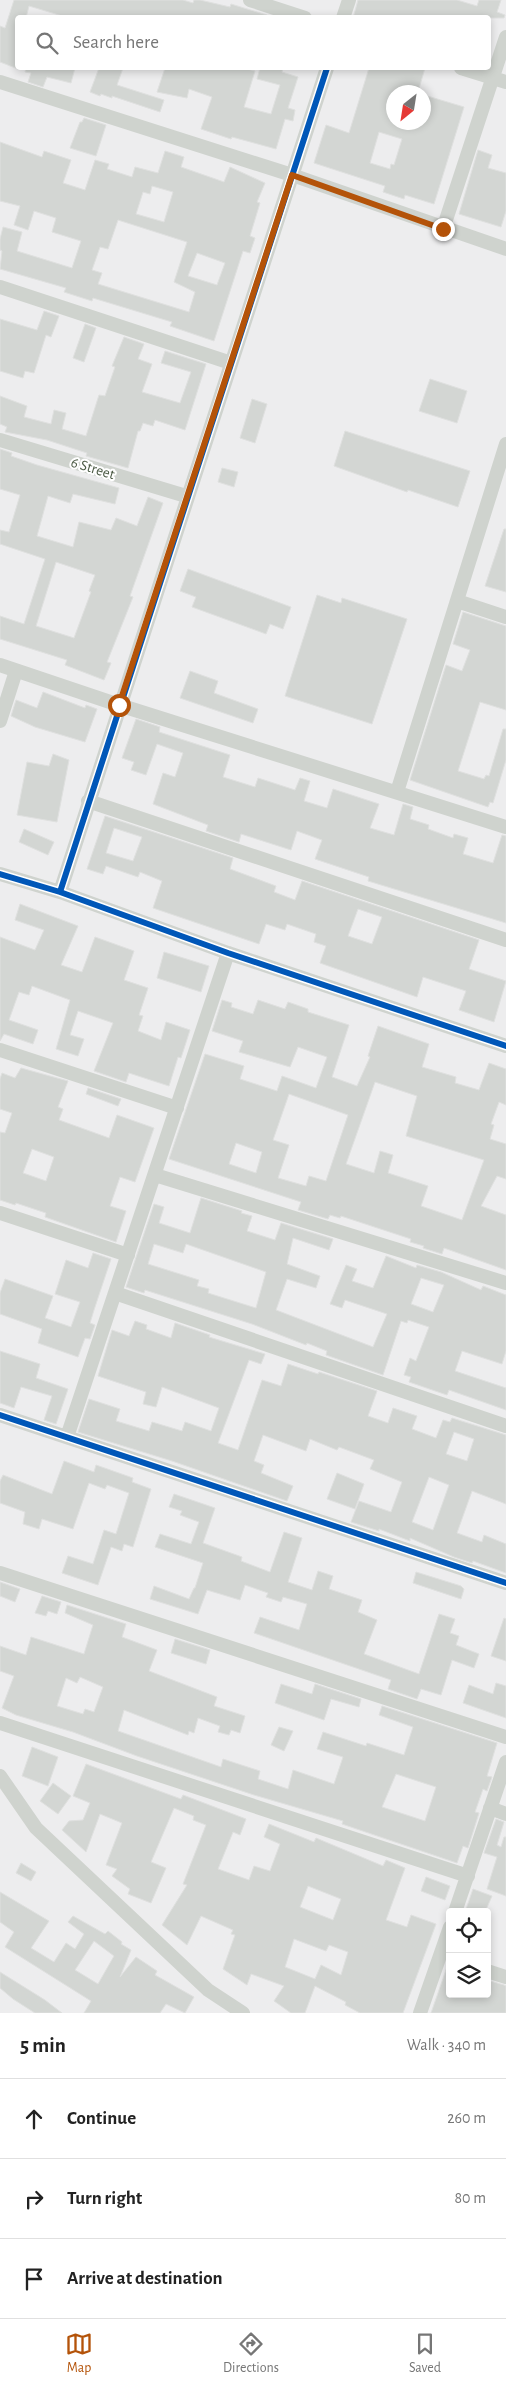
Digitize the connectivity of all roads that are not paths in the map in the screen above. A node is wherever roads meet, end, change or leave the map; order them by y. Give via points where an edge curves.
1 (250, 0) edge
2 (349, 0) edge
3 (296, 15) edge
4 (344, 15) edge
5 (506, 37) edge
6 (326, 70) edge
7 (467, 70) edge
8 (499, 80) edge
9 (0, 82) edge
10 (292, 175) junction
11 (443, 229) junction
12 (506, 249) edge
13 (0, 287) edge
14 (231, 362) junction
15 (0, 440) edge
16 (506, 446) edge
17 (186, 496) junction
18 (457, 601) junction
19 (506, 617) edge
20 (0, 665) edge
21 (16, 671) junction
22 (119, 705) junction
23 (0, 721) edge
24 (397, 792) junction
25 (88, 801) junction
26 (506, 827) edge
27 (0, 874) edge
28 (60, 892) junction
29 (506, 940) edge
30 (228, 953) junction
31 (506, 1046) edge
32 (0, 1050) edge
33 (177, 1108) junction
34 (155, 1175) junction
35 (0, 1213) edge
36 (128, 1255) junction
37 (506, 1283) edge
38 (115, 1293) junction
39 (0, 1415) edge
40 (506, 1426) edge
41 (67, 1437) junction
42 (0, 1573) edge
43 (506, 1583) edge
44 (0, 1723) edge
45 (506, 1737) edge
46 (506, 1762) edge
47 (0, 1776) edge
48 (490, 1808) junction
49 (506, 1814) edge
50 (468, 1876) junction
51 (456, 1908) edge
52 (445, 1957) edge
53 (491, 1972) edge
54 (506, 1977) edge
55 (243, 2013) edge
56 (420, 2013) edge

1 - 3 street
2 - 4 street
5 - 8 street
6 - 10 street
7 - 8 street
8 - 11 street
9 - 10 street
10 - 11 street
10 - 14 street
11 - 12 street
13 - 14 street
14 - 17 street
15 - 17 street, 6 Street
16 - 18 street
17 - 22 street
18 - 19 street
18 - 24 street
20 - 21 street
21 - 22 street
21 - 23 street
22 - 24 street
22 - 25 street
24 - 26 street
25 - 28 street
25 - 29 street
27 - 28 street
28 - 30 street
30 - 31 street
30 - 33 street
32 - 33 street
33 - 34 street
34 - 36 street
34 - 37 street
35 - 36 street
36 - 38 street
38 - 40 street
38 - 41 street
39 - 41 street
41 - 43 street
42 - 45 street
44 - 50 street
46 - 48 street
47 - 55 street via 36,1828 208,1990
48 - 49 street
48 - 50 street
50 - 51 street
52 - 56 street
53 - 54 street

